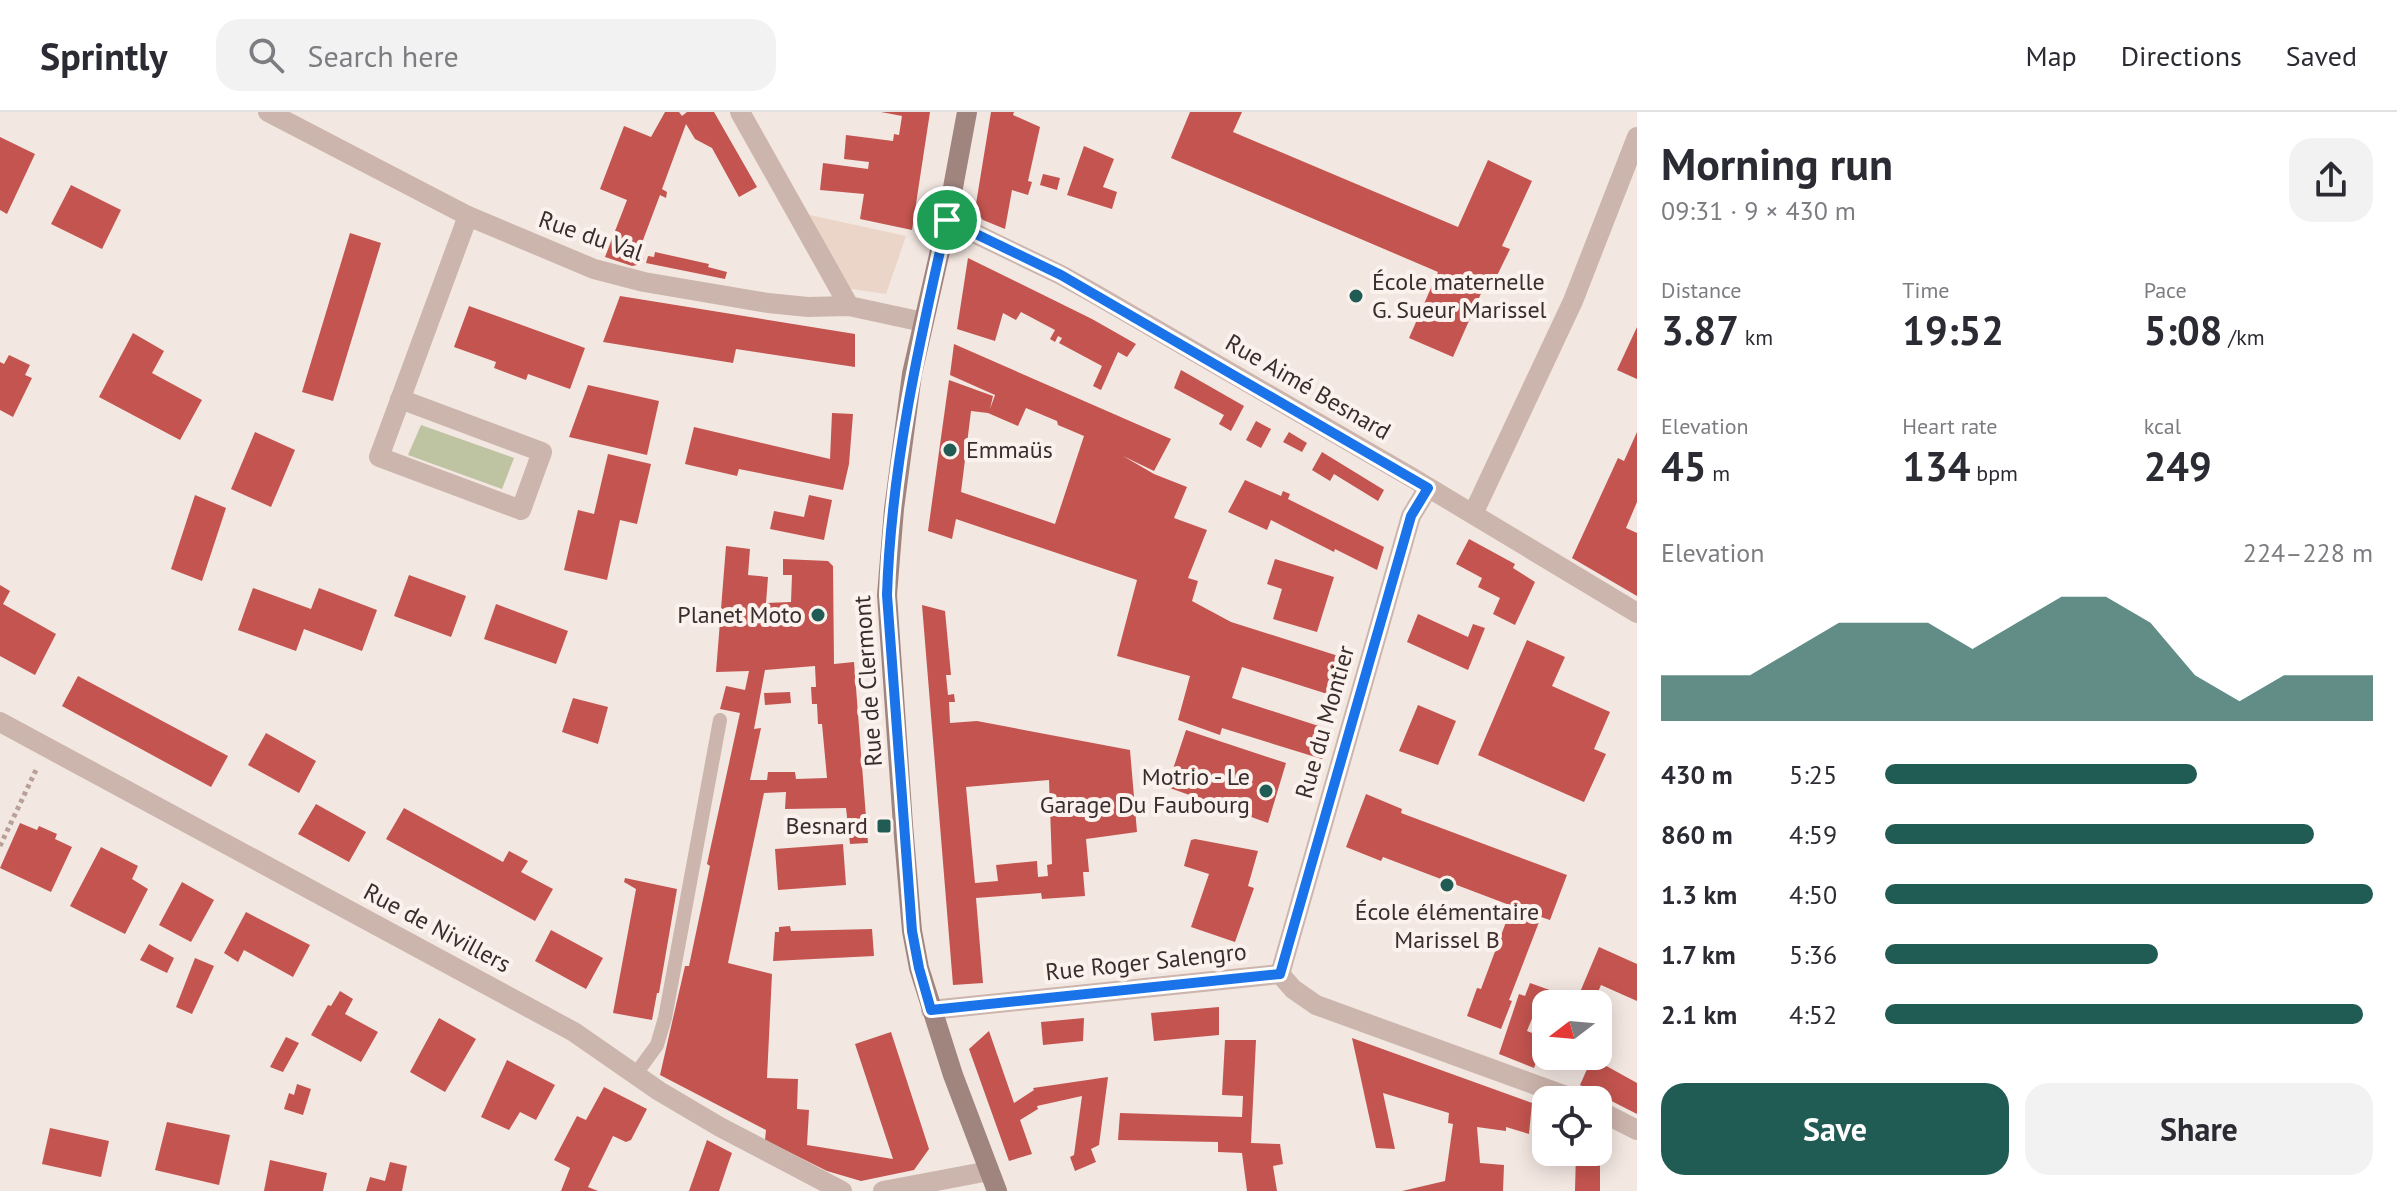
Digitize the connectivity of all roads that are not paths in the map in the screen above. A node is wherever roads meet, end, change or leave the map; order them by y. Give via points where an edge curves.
1 (268, 112) edge
2 (740, 112) edge
3 (967, 112) edge
4 (1637, 137) edge
5 (468, 216) junction
6 (947, 220) junction
7 (849, 306) junction
8 (923, 322) junction
9 (400, 399) junction
10 (1428, 488) junction
11 (1473, 514) junction
12 (1637, 613) edge
13 (720, 720) dead end
14 (0, 722) edge
15 (1280, 974) junction
16 (931, 1010) junction
17 (635, 1075) junction
18 (1539, 1086) edge
19 (1612, 1117) edge
20 (1637, 1130) edge
21 (989, 1171) junction
22 (842, 1191) edge
23 (883, 1191) edge
24 (997, 1191) edge

1 - 5 street, Rue du Val
2 - 7 street
3 - 6 main road, Rue de Clermont
4 - 11 street via 1573,301
5 - 7 street, Rue du Val via 618,276 788,306
5 - 9 street
6 - 8 main road, Rue de Clermont
6 - 10 street, Rue Aimé Besnard via 1061,275
7 - 8 street, Rue du Val
8 - 16 main road, Rue de Clermont via 894,509 887,595 912,931
9 - 9 street via 379,457 521,510 542,452
10 - 11 street, Rue Aimé Besnard
10 - 15 street, Rue du Montier via 1411,516
11 - 12 street, Rue Aimé Besnard
13 - 17 lane via 665,1018 657,1045
14 - 17 street, Rue de Nivillers via 574,1032
15 - 16 street, Rue Roger Salengro
15 - 18 street, Rue Roger Salengro via 1316,1005
16 - 21 main road, Rue de Clermont
17 - 22 street, Rue de Nivillers
19 - 20 street
21 - 23 street
21 - 24 main road, Rue de Clermont

